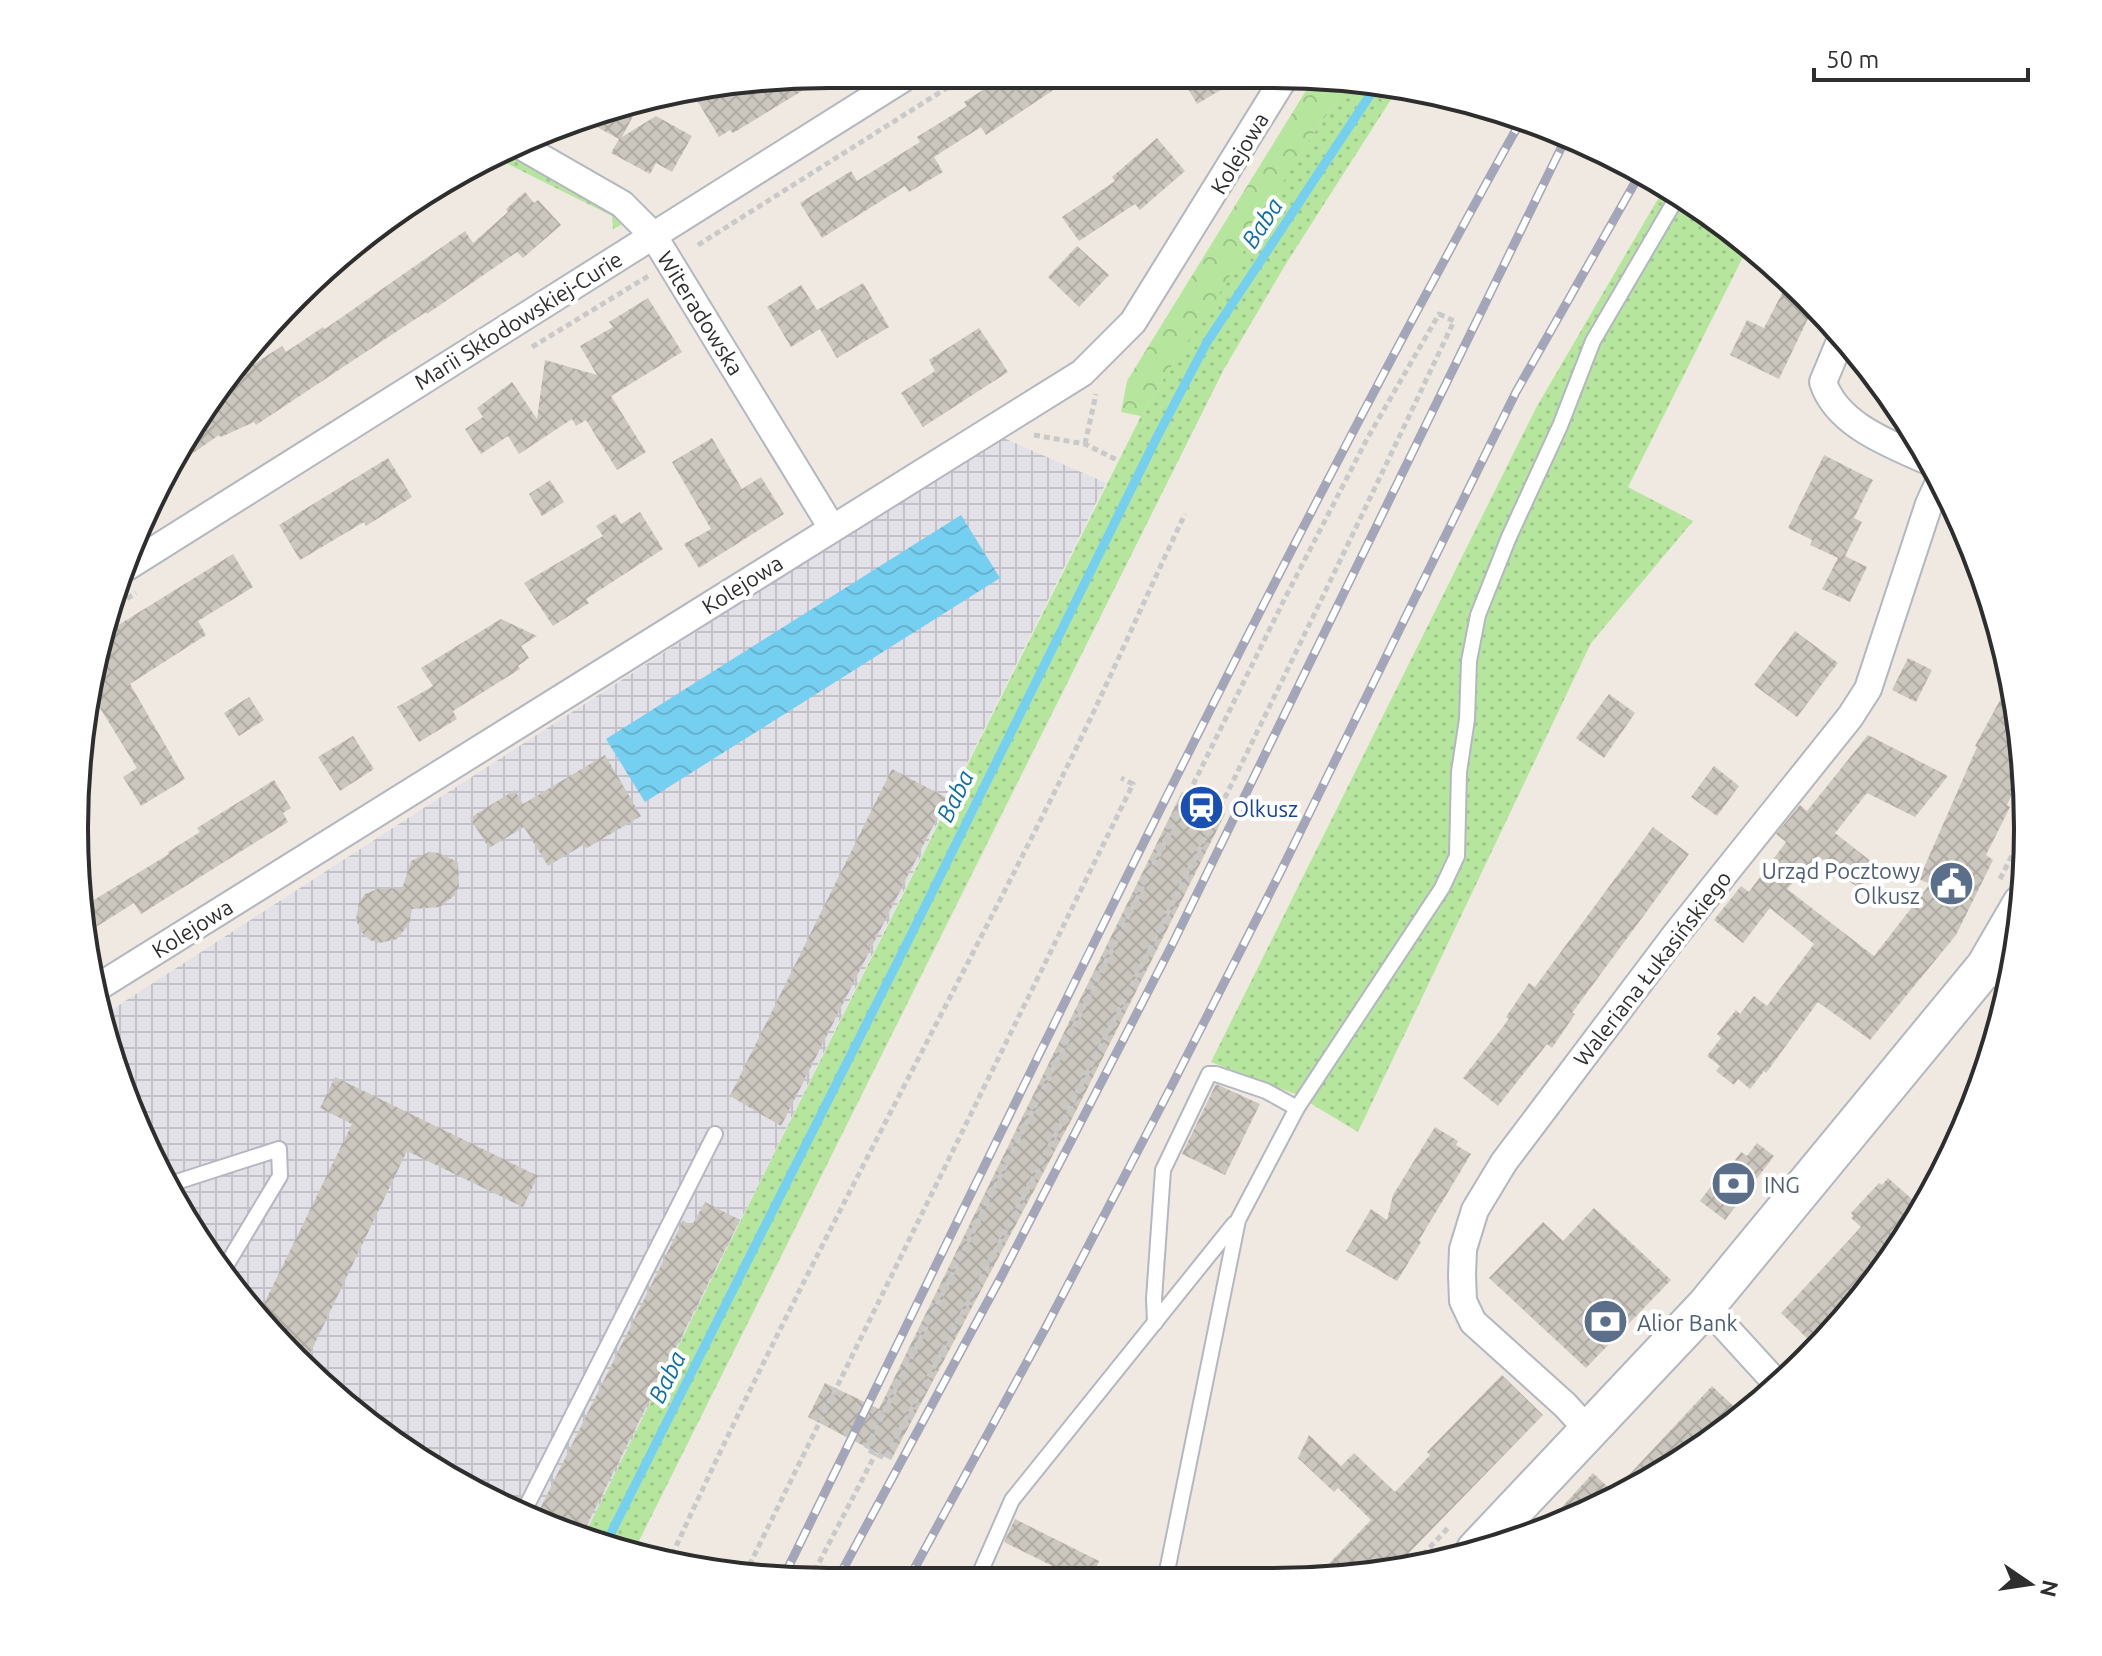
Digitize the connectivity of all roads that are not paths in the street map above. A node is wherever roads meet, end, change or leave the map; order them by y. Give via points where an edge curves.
1 (888, 88) edge
2 (1278, 88) edge
3 (530, 151) edge
4 (1672, 205) edge
5 (653, 235) junction
6 (1837, 349) edge
7 (1913, 454) edge
8 (1934, 493) edge
9 (832, 528) junction
10 (138, 560) edge
11 (1998, 973) edge
12 (105, 983) edge
13 (1297, 1108) junction
14 (715, 1134) dead end
15 (178, 1181) edge
16 (1238, 1220) junction
17 (229, 1261) edge
18 (1706, 1306) junction
19 (1155, 1323) junction
20 (1770, 1376) edge
21 (1588, 1430) junction
22 (528, 1504) edge
23 (1489, 1536) edge
24 (982, 1568) edge
25 (1168, 1568) edge

1 - 5 street, Marii Skłodowskiej-Curie
2 - 9 street, Kolejowa via 1133,322 1082,373
3 - 5 street, Witeradowska via 622,204
4 - 13 lane via 1593,341 1478,615 1459,772 1457,856 1442,888
5 - 9 street, Witeradowska
5 - 10 street, Marii Skłodowskiej-Curie
6 - 7 street via 1823,382 1828,398 1884,441
8 - 21 street, Waleriana Łukasińskiego via 1868,689 1522,1137 1475,1210 1463,1249 1462,1275 1463,1301 1473,1322
9 - 12 street, Kolejowa
11 - 18 street
13 - 16 lane
13 - 19 lane via 1266,1091 1209,1074 1163,1170
14 - 22 lane
15 - 17 lane via 279,1149 280,1176
16 - 19 lane
16 - 25 lane
18 - 20 street
18 - 21 street
19 - 24 lane via 1012,1500
21 - 23 street

